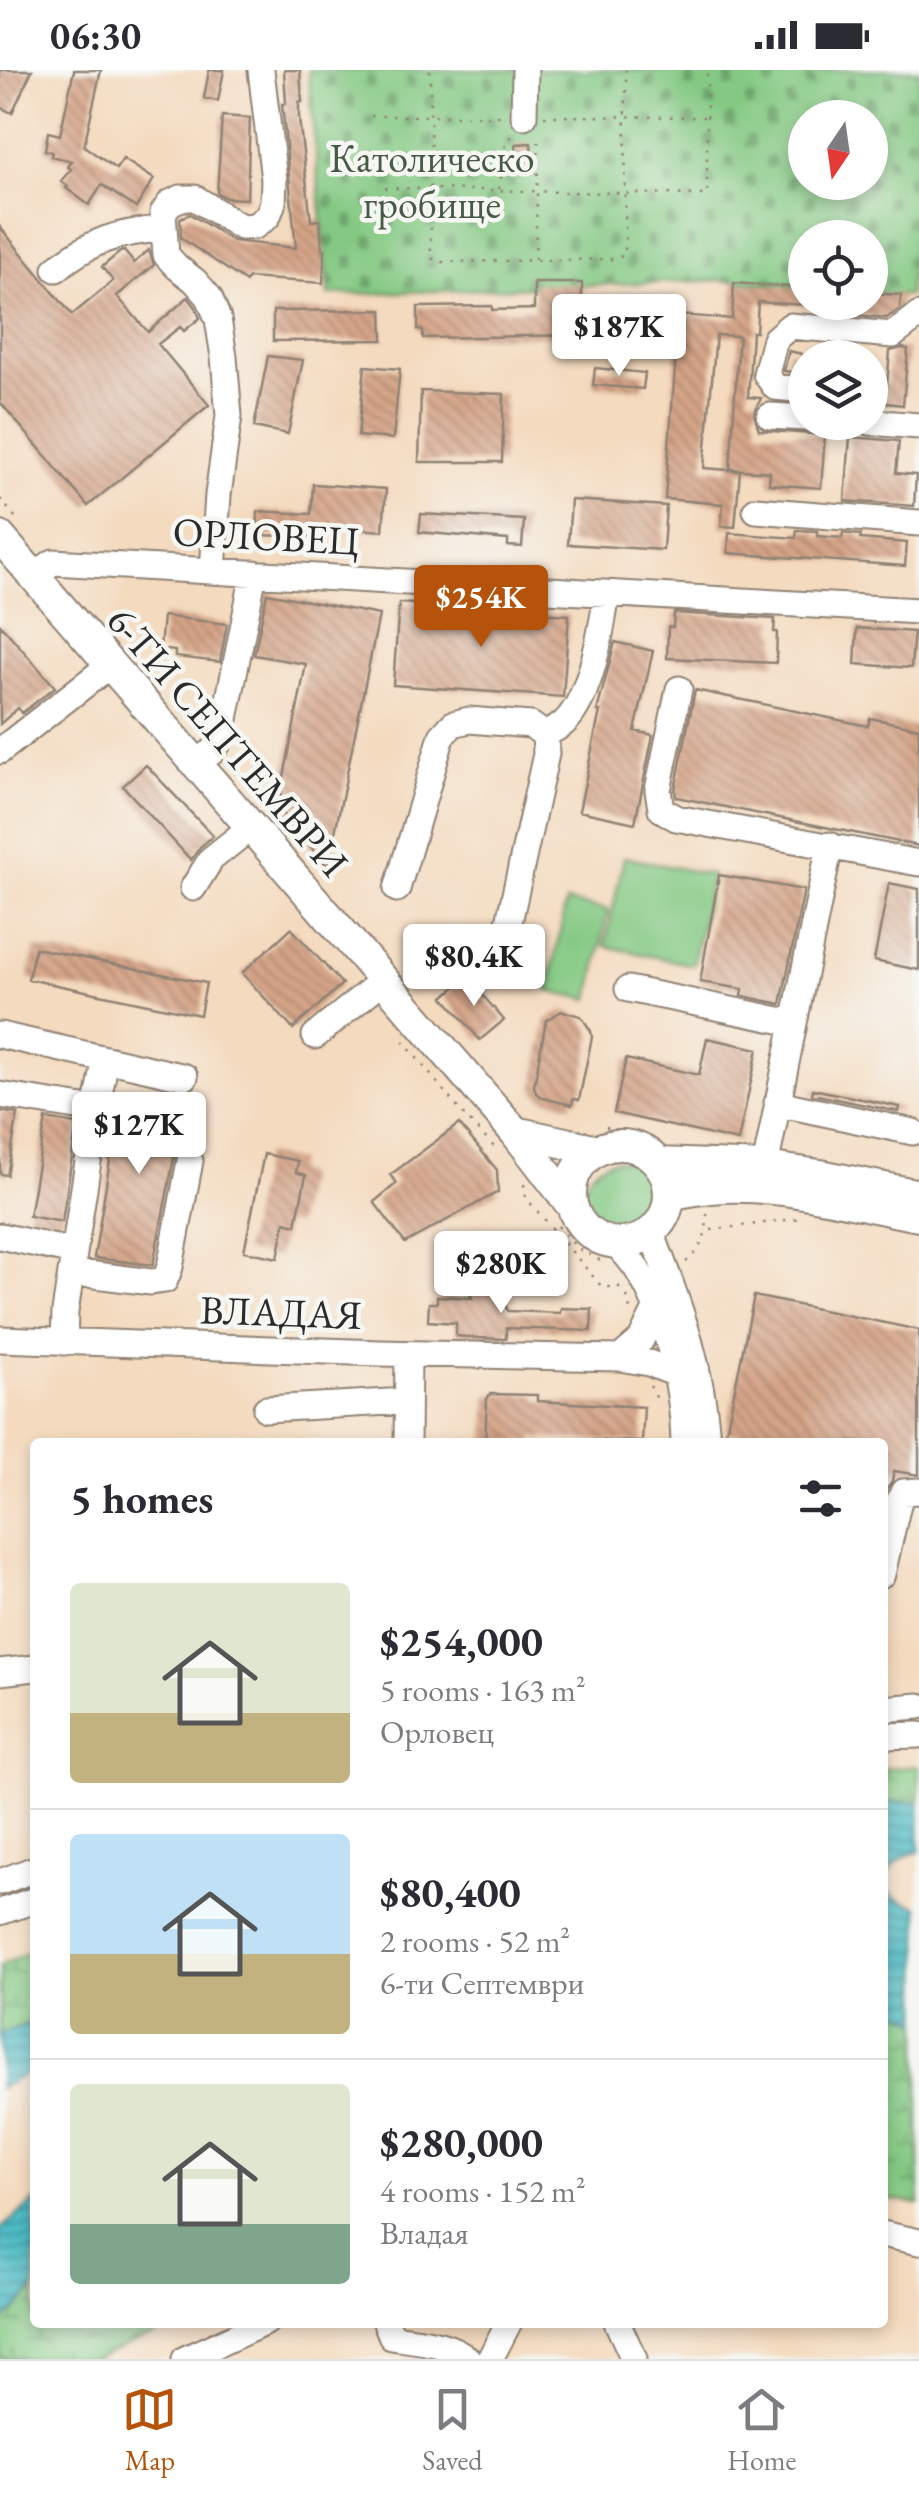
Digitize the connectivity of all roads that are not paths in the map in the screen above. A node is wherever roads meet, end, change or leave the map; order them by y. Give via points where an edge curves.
1 (262, 70) edge
2 (525, 70) edge
3 (532, 126) road end
4 (164, 229) junction
5 (56, 269) dead end
6 (919, 315) edge
7 (788, 389) edge
8 (770, 416) dead end
9 (788, 417) edge
10 (888, 423) edge
11 (919, 426) edge
12 (756, 510) dead end
13 (919, 523) edge
14 (11, 531) edge
15 (212, 571) junction
16 (254, 573) junction
17 (33, 577) junction
18 (607, 593) junction
19 (918, 602) edge
20 (110, 665) junction
21 (679, 689) dead end
22 (545, 735) junction
23 (0, 751) edge
24 (195, 764) junction
25 (250, 828) junction
26 (830, 846) junction
27 (919, 863) edge
28 (192, 888) dead end
29 (397, 889) dead end
30 (498, 972) dead end
31 (383, 980) junction
32 (628, 990) dead end
33 (794, 1024) junction
34 (0, 1034) edge
35 (315, 1036) dead end
36 (106, 1059) junction
37 (185, 1077) dead end
38 (0, 1095) edge
39 (777, 1102) junction
40 (96, 1110) junction
41 (515, 1132) junction
42 (913, 1132) dead end
43 (600, 1138) junction
44 (663, 1152) junction
45 (190, 1161) dead end
46 (765, 1168) junction
47 (669, 1195) junction
48 (919, 1195) edge
49 (572, 1206) junction
50 (919, 1216) edge
51 (652, 1232) junction
52 (0, 1236) edge
53 (616, 1243) junction
54 (73, 1262) junction
55 (656, 1309) junction
56 (0, 1339) edge
57 (64, 1342) junction
58 (408, 1354) junction
59 (620, 1358) junction
60 (676, 1374) junction
61 (407, 1401) junction
62 (266, 1409) dead end
63 (407, 1438) edge
64 (684, 1438) edge
65 (706, 1438) edge
66 (919, 1491) edge
67 (888, 1526) edge
68 (30, 1669) edge
69 (0, 1672) edge
70 (919, 1706) edge
71 (888, 1709) edge
72 (919, 1735) edge
73 (888, 1736) edge
74 (30, 1871) edge
75 (0, 1882) edge
76 (30, 1902) edge
77 (0, 1912) edge
78 (888, 2235) edge
79 (919, 2242) edge
80 (253, 2328) edge
81 (388, 2328) edge
82 (506, 2328) edge
83 (621, 2328) edge
84 (185, 2359) edge
85 (468, 2359) edge
86 (490, 2359) edge
87 (634, 2359) edge

1 - 4 street via 274,180 268,216 241,227 195,198 181,198 164,213
2 - 3 street
4 - 5 street via 114,235 78,250
4 - 15 street via 166,255 209,297 224,357 229,416
6 - 7 street via 893,334 790,326 775,339 766,374 774,388
8 - 9 street
10 - 11 street
12 - 13 street
14 - 17 main road, 6-ТИ СЕПТЕМВРИ
15 - 16 street, ОРЛОВЕЦ
15 - 17 street, ОРЛОВЕЦ via 54,562
16 - 18 street, ОРЛОВЕЦ
16 - 24 street via 221,739
17 - 20 main road, 6-ТИ СЕПТЕМВРИ
18 - 19 street, ОРЛОВЕЦ
18 - 22 street via 581,700
20 - 23 street
20 - 24 main road, 6-ТИ СЕПТЕМВРИ
21 - 26 street via 658,790 661,808 676,818
22 - 29 street via 510,722 453,724 442,736
22 - 30 street
24 - 25 main road, 6-ТИ СЕПТЕМВРИ
25 - 28 street via 211,859
25 - 31 main road, 6-ТИ СЕПТЕМВРИ
26 - 27 street
26 - 33 street
31 - 35 street
31 - 41 main road, 6-ТИ СЕПТЕМВРИ
32 - 33 street
33 - 39 street
34 - 36 street
36 - 37 street
36 - 40 street
38 - 40 street
39 - 42 street
39 - 46 street
40 - 54 street
41 - 43 main road
41 - 49 main road, 6-ТИ СЕПТЕМВРИ
43 - 44 main road via 609,1147 650,1156
43 - 49 main road via 576,1174
44 - 46 main road
44 - 47 main road
45 - 54 street via 164,1280
46 - 48 main road
47 - 50 main road via 762,1189
47 - 51 main road
49 - 53 main road via 588,1232
51 - 53 main road
51 - 65 street via 694,1352
52 - 54 street
53 - 55 street via 640,1272
54 - 57 street
55 - 59 street via 642,1340
55 - 60 street
56 - 57 street, ВЛАДАЯ
57 - 58 street, ВЛАДАЯ
58 - 59 street, ВЛАДАЯ
58 - 61 street
59 - 60 street, ВЛАДАЯ
60 - 64 street
61 - 62 street
61 - 63 street
66 - 67 street via 903,1492
68 - 69 street
70 - 71 street
72 - 73 street
74 - 75 street
76 - 77 street
78 - 79 street
80 - 84 street
81 - 85 street via 392,2337 436,2344
82 - 86 street
83 - 87 street

